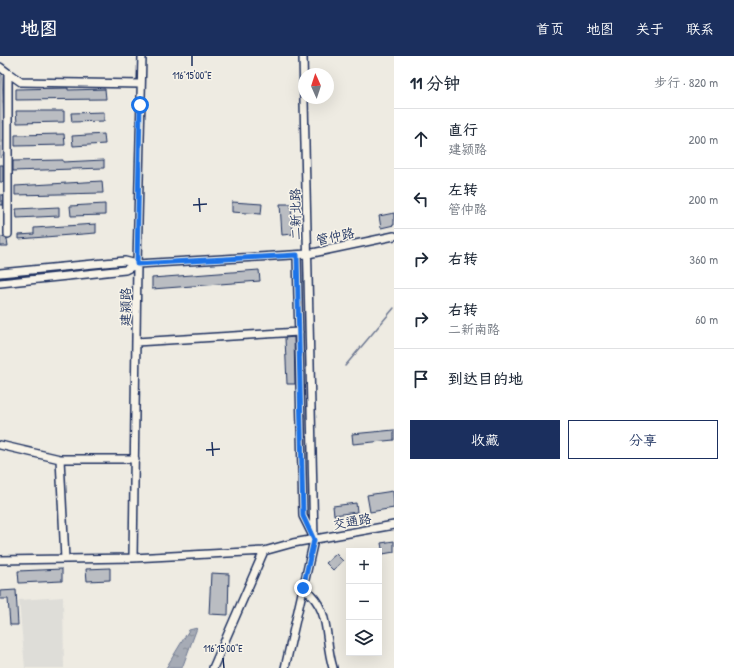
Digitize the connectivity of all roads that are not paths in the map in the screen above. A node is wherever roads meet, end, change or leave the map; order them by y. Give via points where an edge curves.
1 (142, 56) edge
2 (303, 56) edge
3 (0, 67) edge
4 (8, 73) junction
5 (141, 84) junction
6 (8, 234) dead end
7 (394, 236) edge
8 (308, 254) junction
9 (297, 255) junction
10 (137, 264) junction
11 (0, 274) edge
12 (0, 283) edge
13 (299, 332) junction
14 (136, 342) junction
15 (0, 445) edge
16 (135, 459) junction
17 (60, 460) junction
18 (394, 525) edge
19 (314, 540) junction
20 (264, 551) junction
21 (133, 558) junction
22 (64, 559) junction
23 (0, 560) edge
24 (303, 588) junction
25 (213, 668) edge
26 (285, 668) edge
27 (333, 668) edge

1 - 5 street, 建颍路
2 - 8 street, 二新北路
3 - 4 street
4 - 5 street via 21,82
4 - 6 street
5 - 10 street, 建颍路
7 - 8 street, 管仲路
8 - 9 street, 管仲路
8 - 19 street, 二新北路
9 - 10 street, 管仲路
9 - 13 street
10 - 11 street, 管仲路 via 125,261
10 - 12 street, 管仲路 via 125,270
10 - 14 street, 建颍路
13 - 14 street
13 - 19 street via 303,516
14 - 16 street, 建颍路
15 - 17 street
16 - 17 street
16 - 21 street, 建颍路
17 - 22 street
18 - 19 street, 交通路
19 - 20 street, 交通路
19 - 24 street, 二新北路
20 - 21 street, 交通路
20 - 25 street
21 - 22 street, 交通路
22 - 23 street, 交通路
24 - 26 street, 二新北路
24 - 27 street via 315,597 322,609

